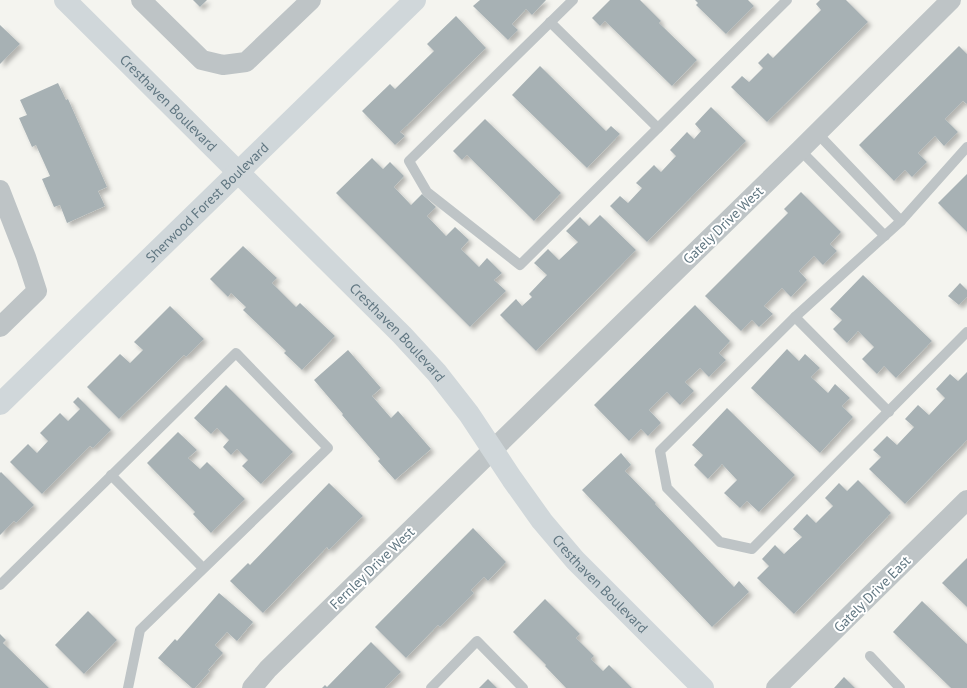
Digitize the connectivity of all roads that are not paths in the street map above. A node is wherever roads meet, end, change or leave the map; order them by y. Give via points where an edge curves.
1 (65, 0) edge
2 (141, 0) edge
3 (311, 0) edge
4 (415, 0) edge
5 (573, 0) edge
6 (787, 0) edge
7 (951, 0) edge
8 (550, 22) junction
9 (658, 128) junction
10 (817, 133) junction
11 (967, 147) edge
12 (800, 150) junction
13 (238, 172) junction
14 (0, 190) edge
15 (901, 221) junction
16 (885, 236) junction
17 (795, 317) junction
18 (0, 327) edge
19 (967, 332) edge
20 (0, 404) edge
21 (888, 412) junction
22 (493, 449) junction
23 (111, 475) junction
24 (967, 500) edge
25 (203, 568) junction
26 (0, 585) edge
27 (870, 656) dead end
28 (128, 688) edge
29 (252, 688) edge
30 (431, 688) edge
31 (523, 688) edge
32 (703, 688) edge
33 (776, 688) edge
34 (900, 688) edge

1 - 13 street, Cresthaven Boulevard
2 - 3 street via 202,60 223,65 246,62
4 - 13 street, Sherwood Forest Boulevard
5 - 8 lane
6 - 9 lane
7 - 10 street, Gately Drive West
8 - 9 lane
8 - 9 lane via 409,161 427,192 520,265
10 - 12 street, Gately Drive West
10 - 15 lane
11 - 15 lane
12 - 16 lane
12 - 22 street, Gately Drive West
13 - 20 street, Sherwood Forest Boulevard
13 - 22 street, Cresthaven Boulevard via 427,362 469,414
14 - 18 street via 37,291
15 - 16 lane
16 - 17 lane
17 - 21 lane
17 - 21 lane via 660,451 667,488 720,542 752,549
19 - 21 lane
22 - 29 street, Fernley Drive West via 268,669
22 - 32 street, Cresthaven Boulevard via 542,521 575,560
23 - 25 lane
23 - 25 lane via 236,353 328,448
23 - 26 lane
24 - 33 street, Gately Drive East
25 - 28 lane via 140,630
27 - 34 lane
30 - 31 lane via 477,641

